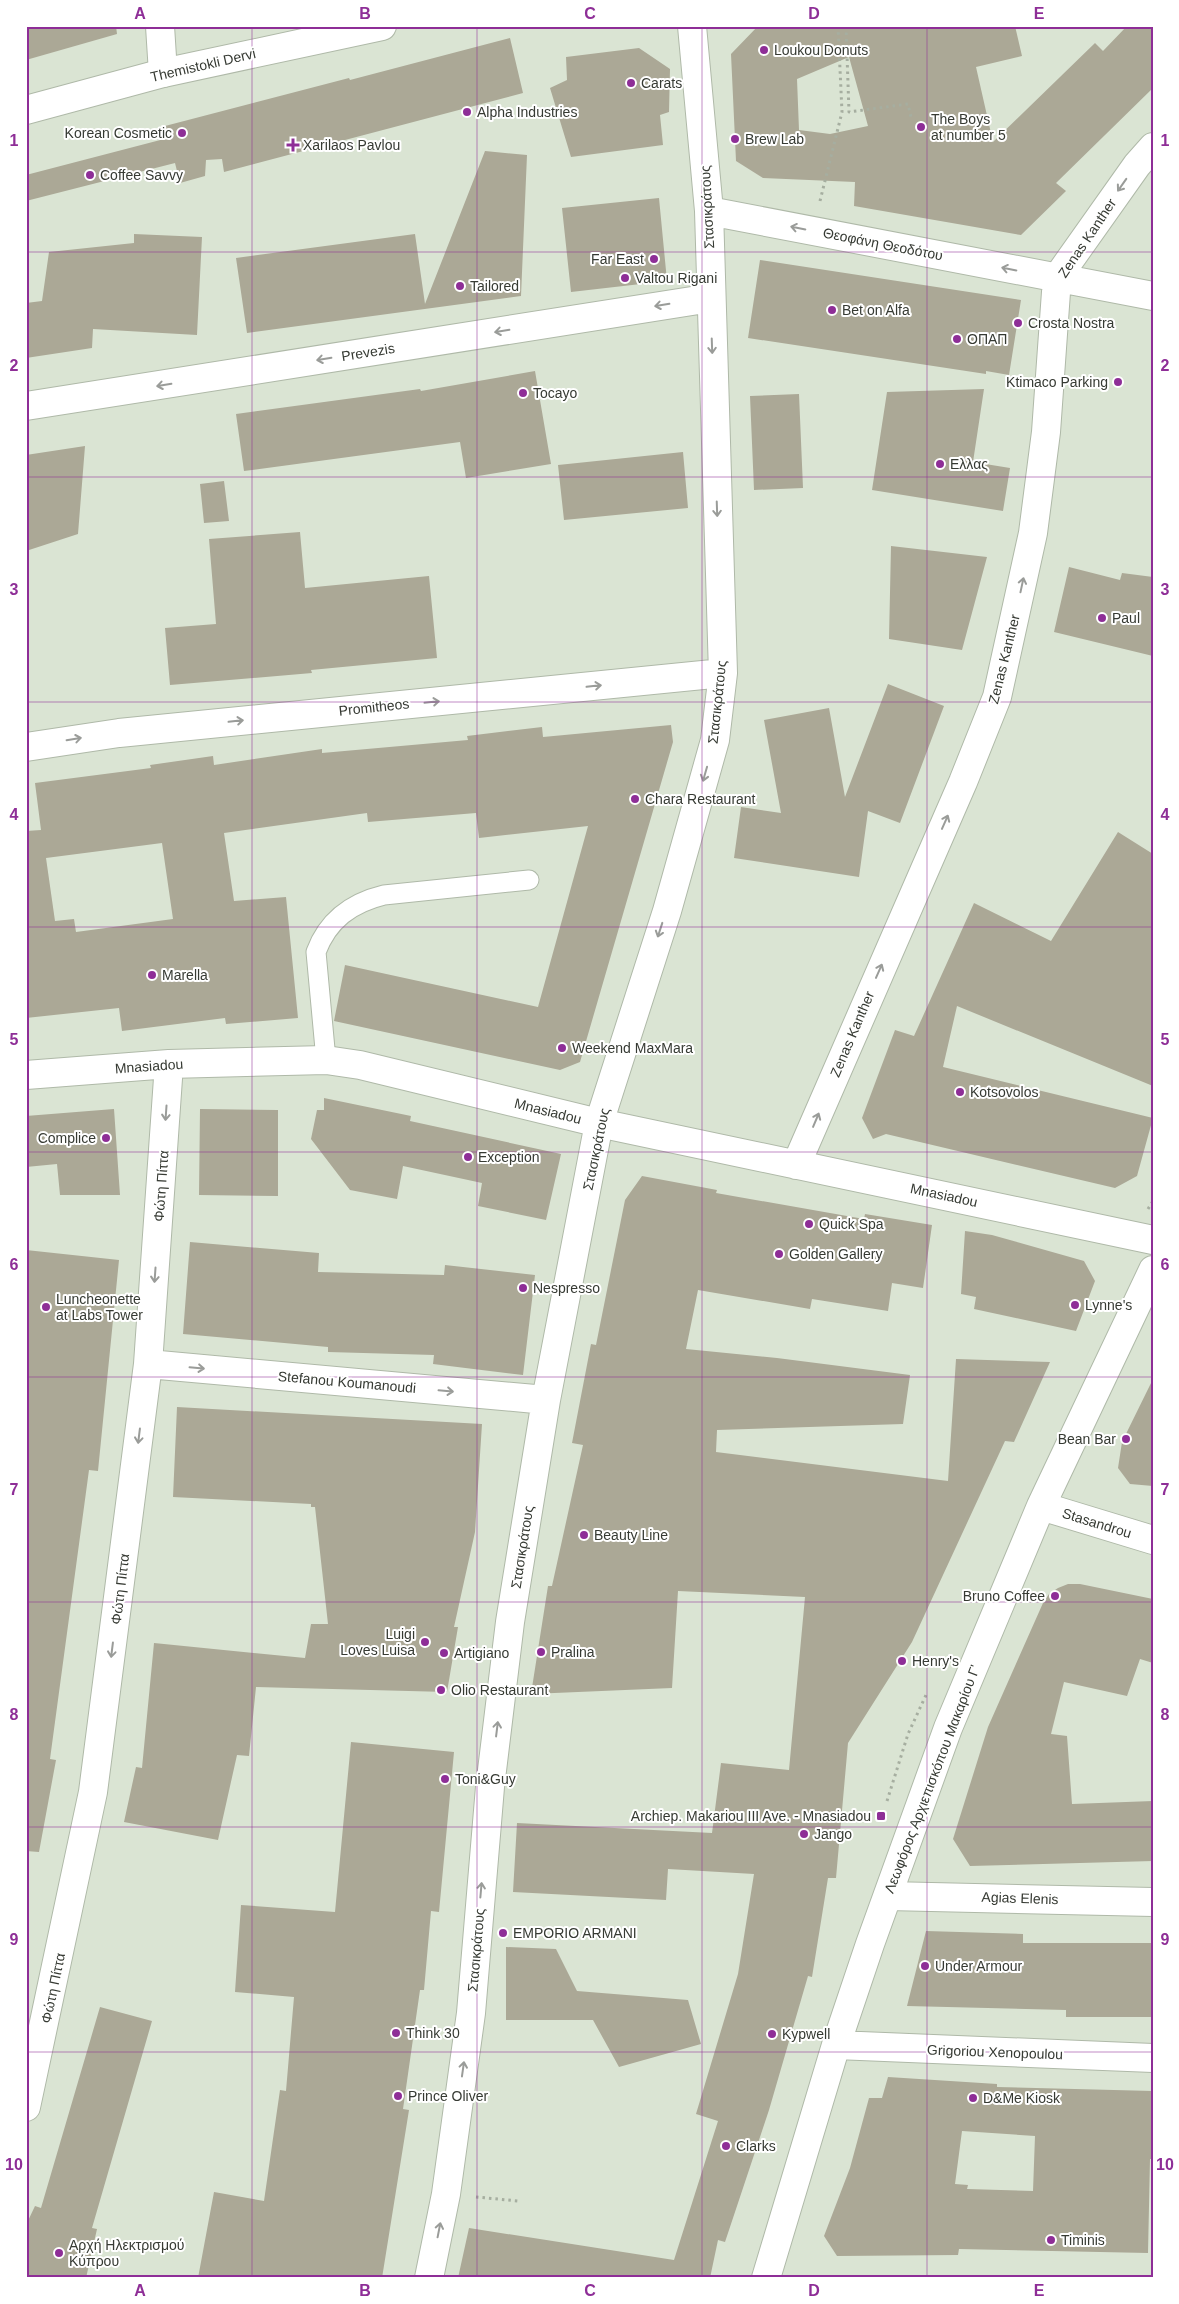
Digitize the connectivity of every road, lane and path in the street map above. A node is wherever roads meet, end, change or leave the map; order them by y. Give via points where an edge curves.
1 (160, 26) edge
2 (382, 26) edge
3 (692, 26) edge
4 (838, 26) edge
5 (846, 26) edge
6 (163, 73) junction
7 (26, 110) edge
8 (911, 117) dead end
9 (1153, 147) edge
10 (709, 211) junction
11 (813, 231) junction
12 (1057, 278) junction
13 (1153, 296) edge
14 (711, 298) junction
15 (26, 406) edge
16 (723, 673) junction
17 (26, 746) edge
18 (529, 880) dead end
19 (326, 1060) junction
20 (169, 1064) junction
21 (26, 1075) edge
22 (599, 1123) junction
23 (796, 1165) junction
24 (1153, 1240) edge
25 (1153, 1270) edge
26 (148, 1364) junction
27 (546, 1400) junction
28 (1041, 1506) junction
29 (1153, 1540) edge
30 (888, 1896) junction
31 (1153, 1902) edge
32 (836, 2045) junction
33 (1153, 2058) edge
34 (26, 2108) edge
35 (446, 2194) junction
36 (518, 2201) dead end
37 (430, 2278) edge
38 (766, 2278) edge

1 - 6 street
2 - 6 street, Themistokli Dervi
3 - 10 street, Στασικράτους
4 - 11 path via 842,112
5 - 8 path via 849,112 908,104
6 - 7 street, Themistokli Dervi
9 -> 12 street, Zenas Kanther
11 -> 10 street, Θεοφάνη Θεοδότου
10 - 14 street, Στασικράτους
12 -> 11 street, Θεοφάνη Θεοδότου
12 - 13 street, Θεοφάνη Θεοδότου
23 -> 12 street, Zenas Kanther via 997,698 1033,533 1046,432
14 -> 15 street, Prevezis
14 -> 16 street, Στασικράτους
17 -> 16 street, Promitheos via 119,732
16 -> 22 street, Στασικράτους via 715,740 668,906
18 - 19 lane via 384,894 365,899 347,909 322,936 316,952
19 - 20 street, Mnasiadou
19 - 22 street, Mnasiadou via 360,1065
20 - 21 street, Mnasiadou
20 -> 26 street, Φώτη Πίττα
22 - 23 street, Mnasiadou
22 - 27 street, Στασικράτους
23 - 24 street, Mnasiadou
25 - 28 street, Λεωφόρος Αρχιεπισκόπου Μακαρίου Γ'
26 -> 27 street, Stefanou Koumanoudi
26 -> 34 street, Φώτη Πίττα via 93,1792
35 -> 27 street, Στασικράτους via 471,2013 490,1788 509,1632
28 - 29 street, Stasandrou
28 - 30 street, Λεωφόρος Αρχιεπισκόπου Μακαρίου Γ' via 948,1728
30 - 31 street, Agias Elenis
30 - 32 street, Λεωφόρος Αρχιεπισκόπου Μακαρίου Γ'
32 - 33 street, Grigoriou Xenopoulou
32 - 38 street, Λεωφόρος Αρχιεπισκόπου Μακαρίου Γ'
35 - 36 path
37 -> 35 street, Στασικράτους

